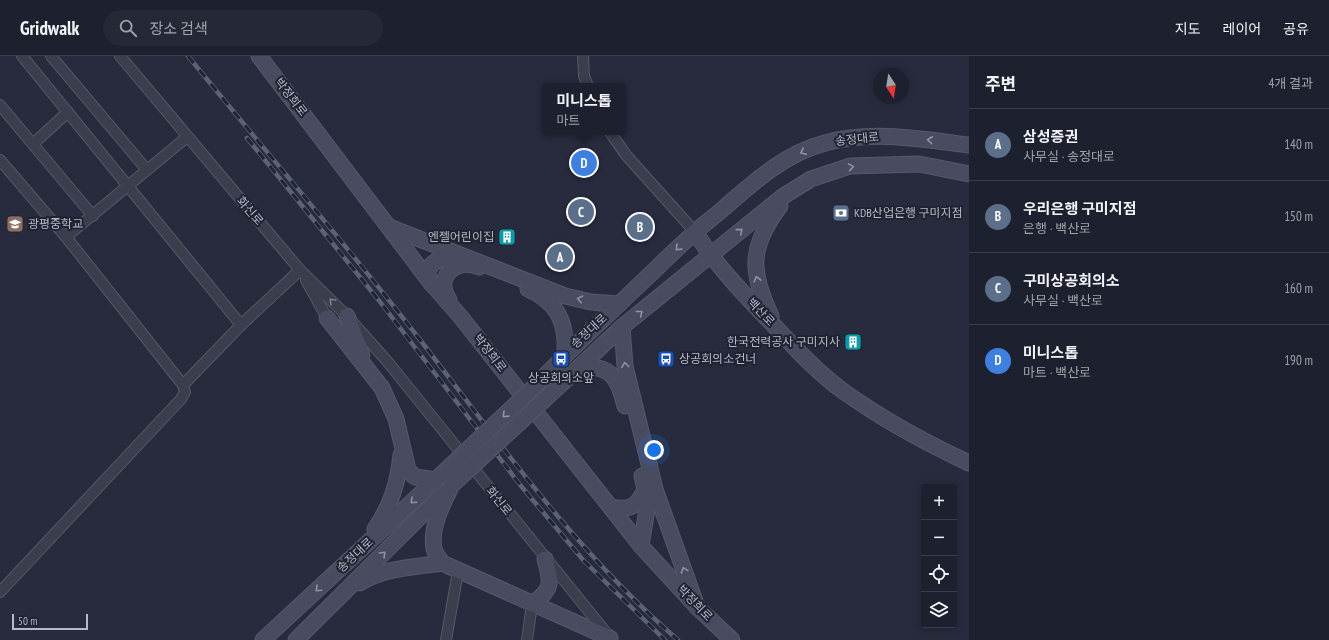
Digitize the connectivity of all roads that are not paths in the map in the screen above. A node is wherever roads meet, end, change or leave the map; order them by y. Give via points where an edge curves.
1 (22, 56) edge
2 (51, 56) edge
3 (120, 56) edge
4 (259, 56) edge
5 (583, 56) edge
6 (587, 83) edge
7 (0, 105) edge
8 (68, 112) junction
9 (612, 135) edge
10 (187, 137) junction
11 (33, 144) junction
12 (969, 145) edge
13 (0, 160) edge
14 (147, 170) junction
15 (969, 174) edge
16 (128, 186) junction
17 (791, 191) junction
18 (92, 216) junction
19 (389, 227) junction
20 (695, 232) junction
21 (66, 237) junction
22 (710, 256) junction
23 (466, 260) junction
24 (300, 270) junction
25 (431, 283) junction
26 (618, 304) junction
27 (347, 316) junction
28 (460, 316) junction
29 (327, 318) junction
30 (241, 325) junction
31 (622, 327) junction
32 (776, 328) junction
33 (356, 341) junction
34 (565, 354) junction
35 (387, 361) junction
36 (580, 367) junction
37 (369, 373) junction
38 (183, 385) junction
39 (402, 448) junction
40 (969, 464) edge
41 (443, 480) junction
42 (650, 489) junction
43 (612, 507) junction
44 (641, 546) junction
45 (361, 549) junction
46 (545, 559) junction
47 (442, 563) junction
48 (458, 571) junction
49 (0, 592) edge
50 (343, 594) junction
51 (532, 604) junction
52 (697, 607) junction
53 (611, 639) edge
54 (263, 640) edge
55 (296, 640) edge
56 (446, 640) edge
57 (527, 640) edge
58 (732, 640) edge

1 - 8 street
2 - 14 street
3 - 10 street, 화신로
4 - 19 street, 박정희로
5 - 6 street
7 - 11 street
8 - 11 street
8 - 16 street
9 - 20 street, 백산로 via 626,155
10 - 14 street
10 - 24 street, 화신로
11 - 18 street
12 -> 20 street, 송정대로 via 872,136 825,143 778,164
13 - 21 street
14 - 16 street
17 -> 15 street, 송정대로 via 811,179 850,166 919,164
16 - 18 street
16 - 30 street
22 -> 17 street, 송정대로
32 -> 17 street via 761,296 756,256 758,243 767,223
18 - 21 street
19 - 23 street
19 - 25 street, 박정희로
20 - 22 street, 백산로
20 -> 26 street, 송정대로
21 - 38 street
31 -> 22 street, 송정대로
22 - 32 street, 백산로
23 - 25 street via 447,257 434,263 427,272
26 -> 23 street via 591,302 565,296
23 - 28 street via 452,268 444,287
23 - 34 street via 537,292 557,310 562,318 566,336
27 -> 24 street, 화신로
24 - 29 street, 화신로
24 - 30 street
25 - 28 street, 박정희로
26 - 34 street, 송정대로
27 - 33 street
27 - 35 street, 화신로
28 - 43 street, 박정희로
29 - 33 street, 화신로
29 - 37 street
30 - 38 street
31 - 36 street, 송정대로
42 -> 31 street via 625,366
32 - 40 street, 백산로 via 842,390 934,447
33 - 35 street, 화신로
33 - 37 street
34 -> 41 street, 송정대로, bridge
35 - 46 street, 화신로
36 - 41 street, 송정대로, bridge via 544,400
36 - 42 street via 594,366 607,370 615,378 622,393
37 - 39 street via 382,388 393,409
38 - 49 street via 185,392 181,399
39 - 41 street via 408,470 415,477
39 - 45 street via 397,486 382,519
41 -> 45 street, 송정대로
41 - 47 street via 442,505 434,538 434,550
50 -> 41 street, 송정대로
42 - 43 street via 640,502 631,507
42 - 44 street via 655,507
52 -> 42 street
43 - 44 street, 박정희로
44 - 52 street, 박정희로
45 -> 54 street, 송정대로
46 - 51 street via 551,583 547,592
46 - 53 street, 화신로
47 - 48 street
47 - 50 street via 379,574
48 - 51 street
48 - 56 street
50 - 55 street, 송정대로
51 - 53 street
51 - 57 street
52 - 58 street, 박정희로

